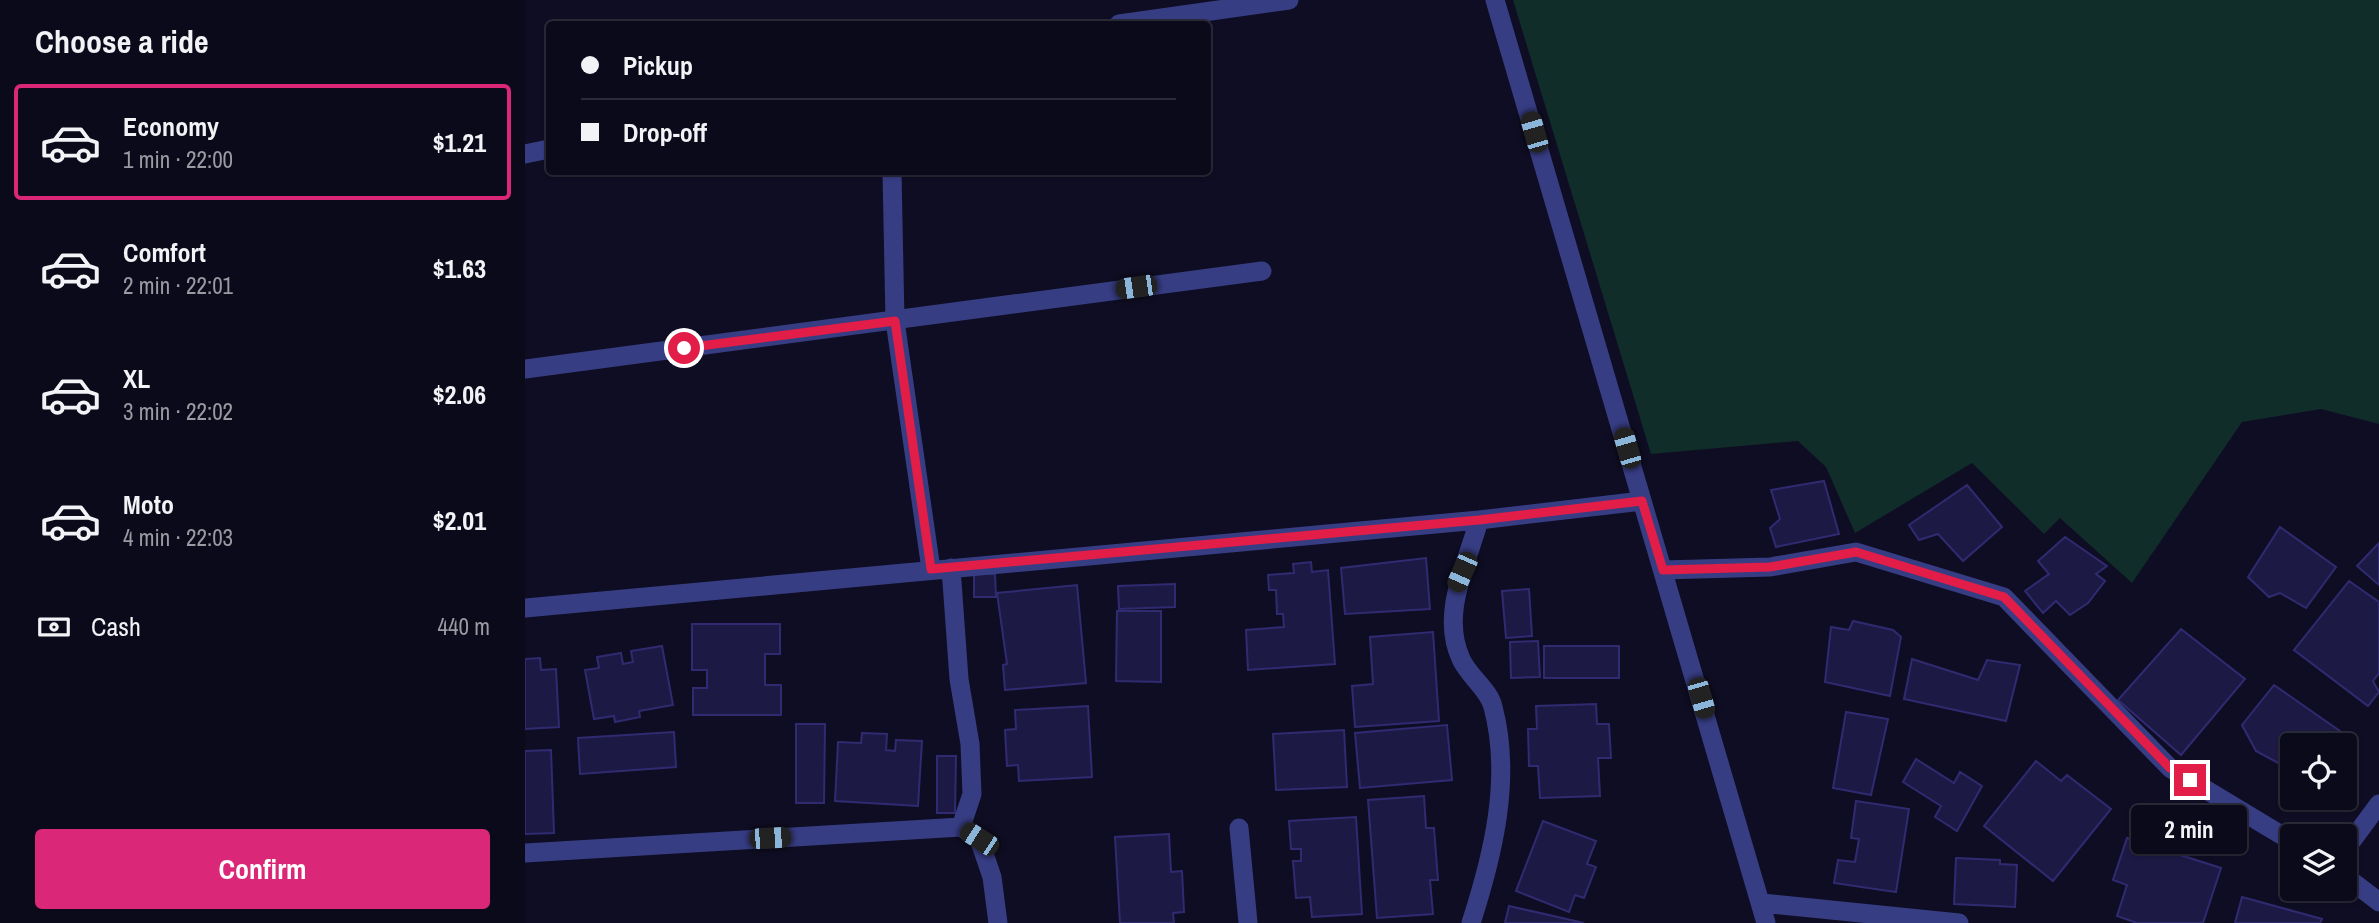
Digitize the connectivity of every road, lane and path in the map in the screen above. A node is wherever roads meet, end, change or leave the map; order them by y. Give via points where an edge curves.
1 (1289, 0) edge
2 (1495, 0) edge
3 (1140, 21) edge
4 (546, 150) edge
5 (525, 154) edge
6 (892, 175) edge
7 (1262, 271) dead end
8 (895, 321) junction
9 (525, 369) edge
10 (1642, 501) junction
11 (1479, 520) junction
12 (951, 568) junction
13 (931, 569) junction
14 (1663, 570) junction
15 (525, 608) edge
16 (2379, 804) edge
17 (961, 827) junction
18 (1239, 828) dead end
19 (2280, 834) edge
20 (2357, 834) edge
21 (525, 853) edge
22 (2357, 885) edge
23 (2379, 902) edge
24 (1762, 903) junction
25 (998, 923) edge
26 (1248, 923) edge
27 (1471, 923) edge
28 (1766, 923) edge
29 (1959, 923) edge

1 - 3 street
2 - 10 street
4 - 5 street
6 - 8 street
7 - 8 street
8 - 9 street
8 - 13 street
10 - 11 street
10 - 14 street
11 - 12 street
11 - 27 street via 1456,586 1454,619 1458,653 1493,707 1501,776 1489,867
12 - 13 street
12 - 17 street via 972,781
13 - 15 street
14 - 19 street via 1770,567 1856,552 2004,597 2170,768
14 - 24 street
16 - 20 street
17 - 21 street
17 - 25 street via 979,839 992,877
18 - 26 street
22 - 23 street
24 - 28 street
24 - 29 street

